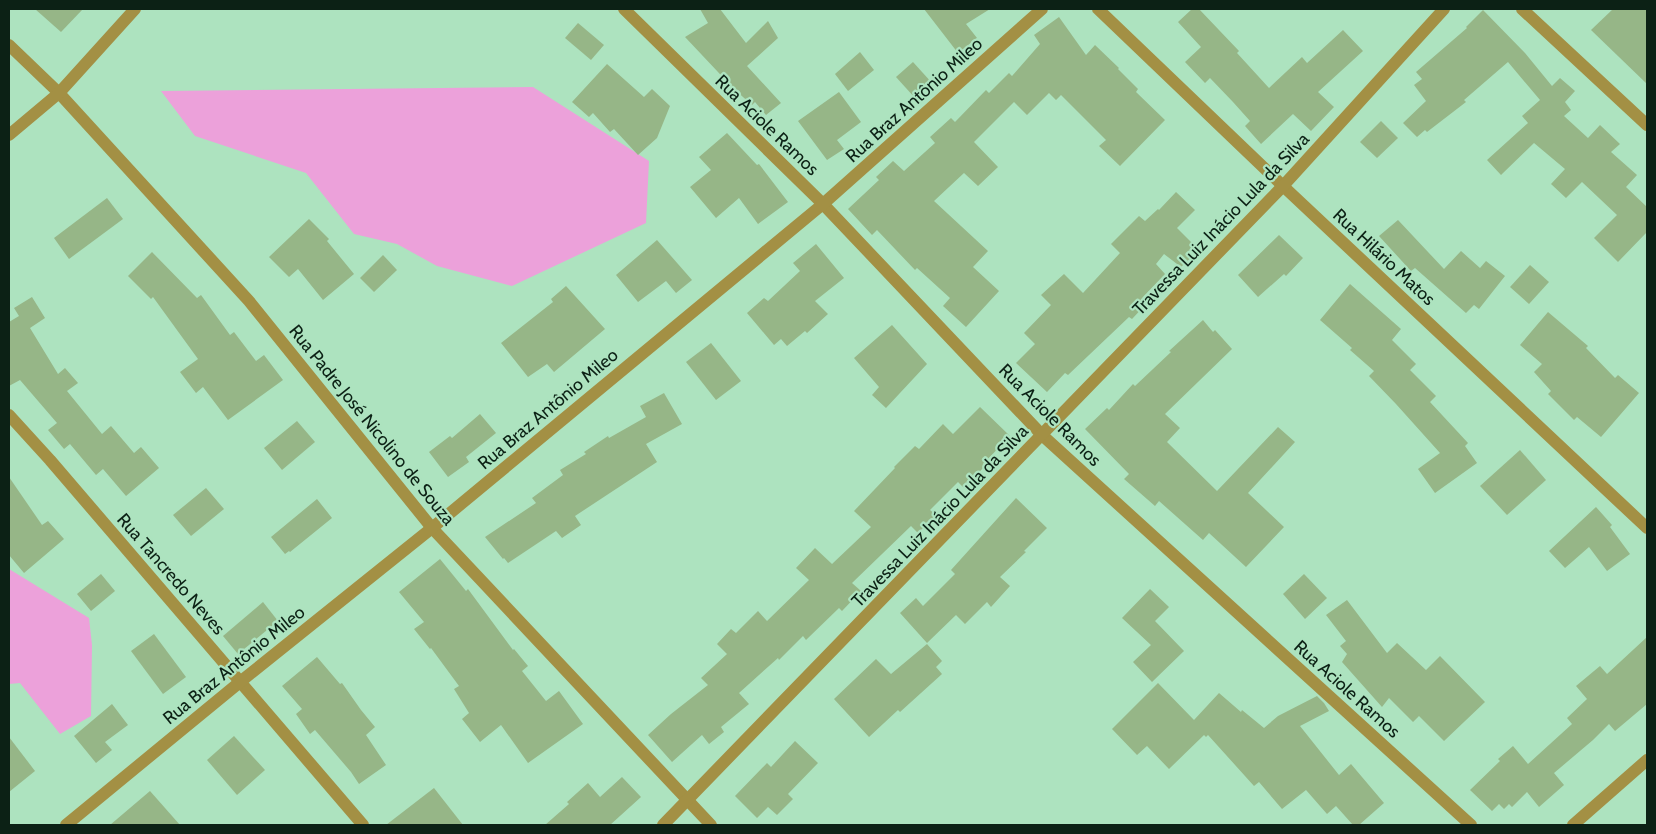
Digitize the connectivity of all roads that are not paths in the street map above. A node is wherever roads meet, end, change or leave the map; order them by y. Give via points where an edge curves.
1 (135, 9) edge
2 (624, 9) edge
3 (1042, 9) edge
4 (1098, 9) edge
5 (1444, 9) edge
6 (1522, 9) edge
7 (9, 45) edge
8 (59, 93) junction
9 (1647, 125) edge
10 (9, 135) edge
11 (1283, 186) junction
12 (823, 204) junction
13 (9, 415) edge
14 (1042, 436) junction
15 (432, 528) junction
16 (1647, 528) edge
17 (240, 682) junction
18 (1647, 760) edge
19 (687, 801) junction
20 (66, 825) edge
21 (363, 825) edge
22 (663, 825) edge
23 (711, 825) edge
24 (1471, 825) edge
25 (1574, 825) edge

1 - 8 street
2 - 12 street, Rua Aciole Ramos
3 - 12 street, Rua Braz Antônio Mileo
4 - 11 street, Rua Hilário Matos
5 - 11 street, Travessa Luiz Inácio Lula da Silva
6 - 9 street
7 - 8 street, Rua Padre José Nicolino de Souza
8 - 10 street
8 - 15 street, Rua Padre José Nicolino de Souza via 249,301
11 - 14 street, Travessa Luiz Inácio Lula da Silva
11 - 16 street, Rua Hilário Matos
12 - 14 street, Rua Aciole Ramos
12 - 15 street, Rua Braz Antônio Mileo
13 - 17 street, Rua Tancredo Neves
14 - 19 street, Travessa Luiz Inácio Lula da Silva
14 - 24 street, Rua Aciole Ramos
15 - 17 street, Rua Braz Antônio Mileo
15 - 19 street, Rua Padre José Nicolino de Souza
17 - 20 street, Rua Braz Antônio Mileo
17 - 21 street, Rua Tancredo Neves
18 - 25 street
19 - 22 street, Travessa Luiz Inácio Lula da Silva
19 - 23 street, Rua Padre José Nicolino de Souza

